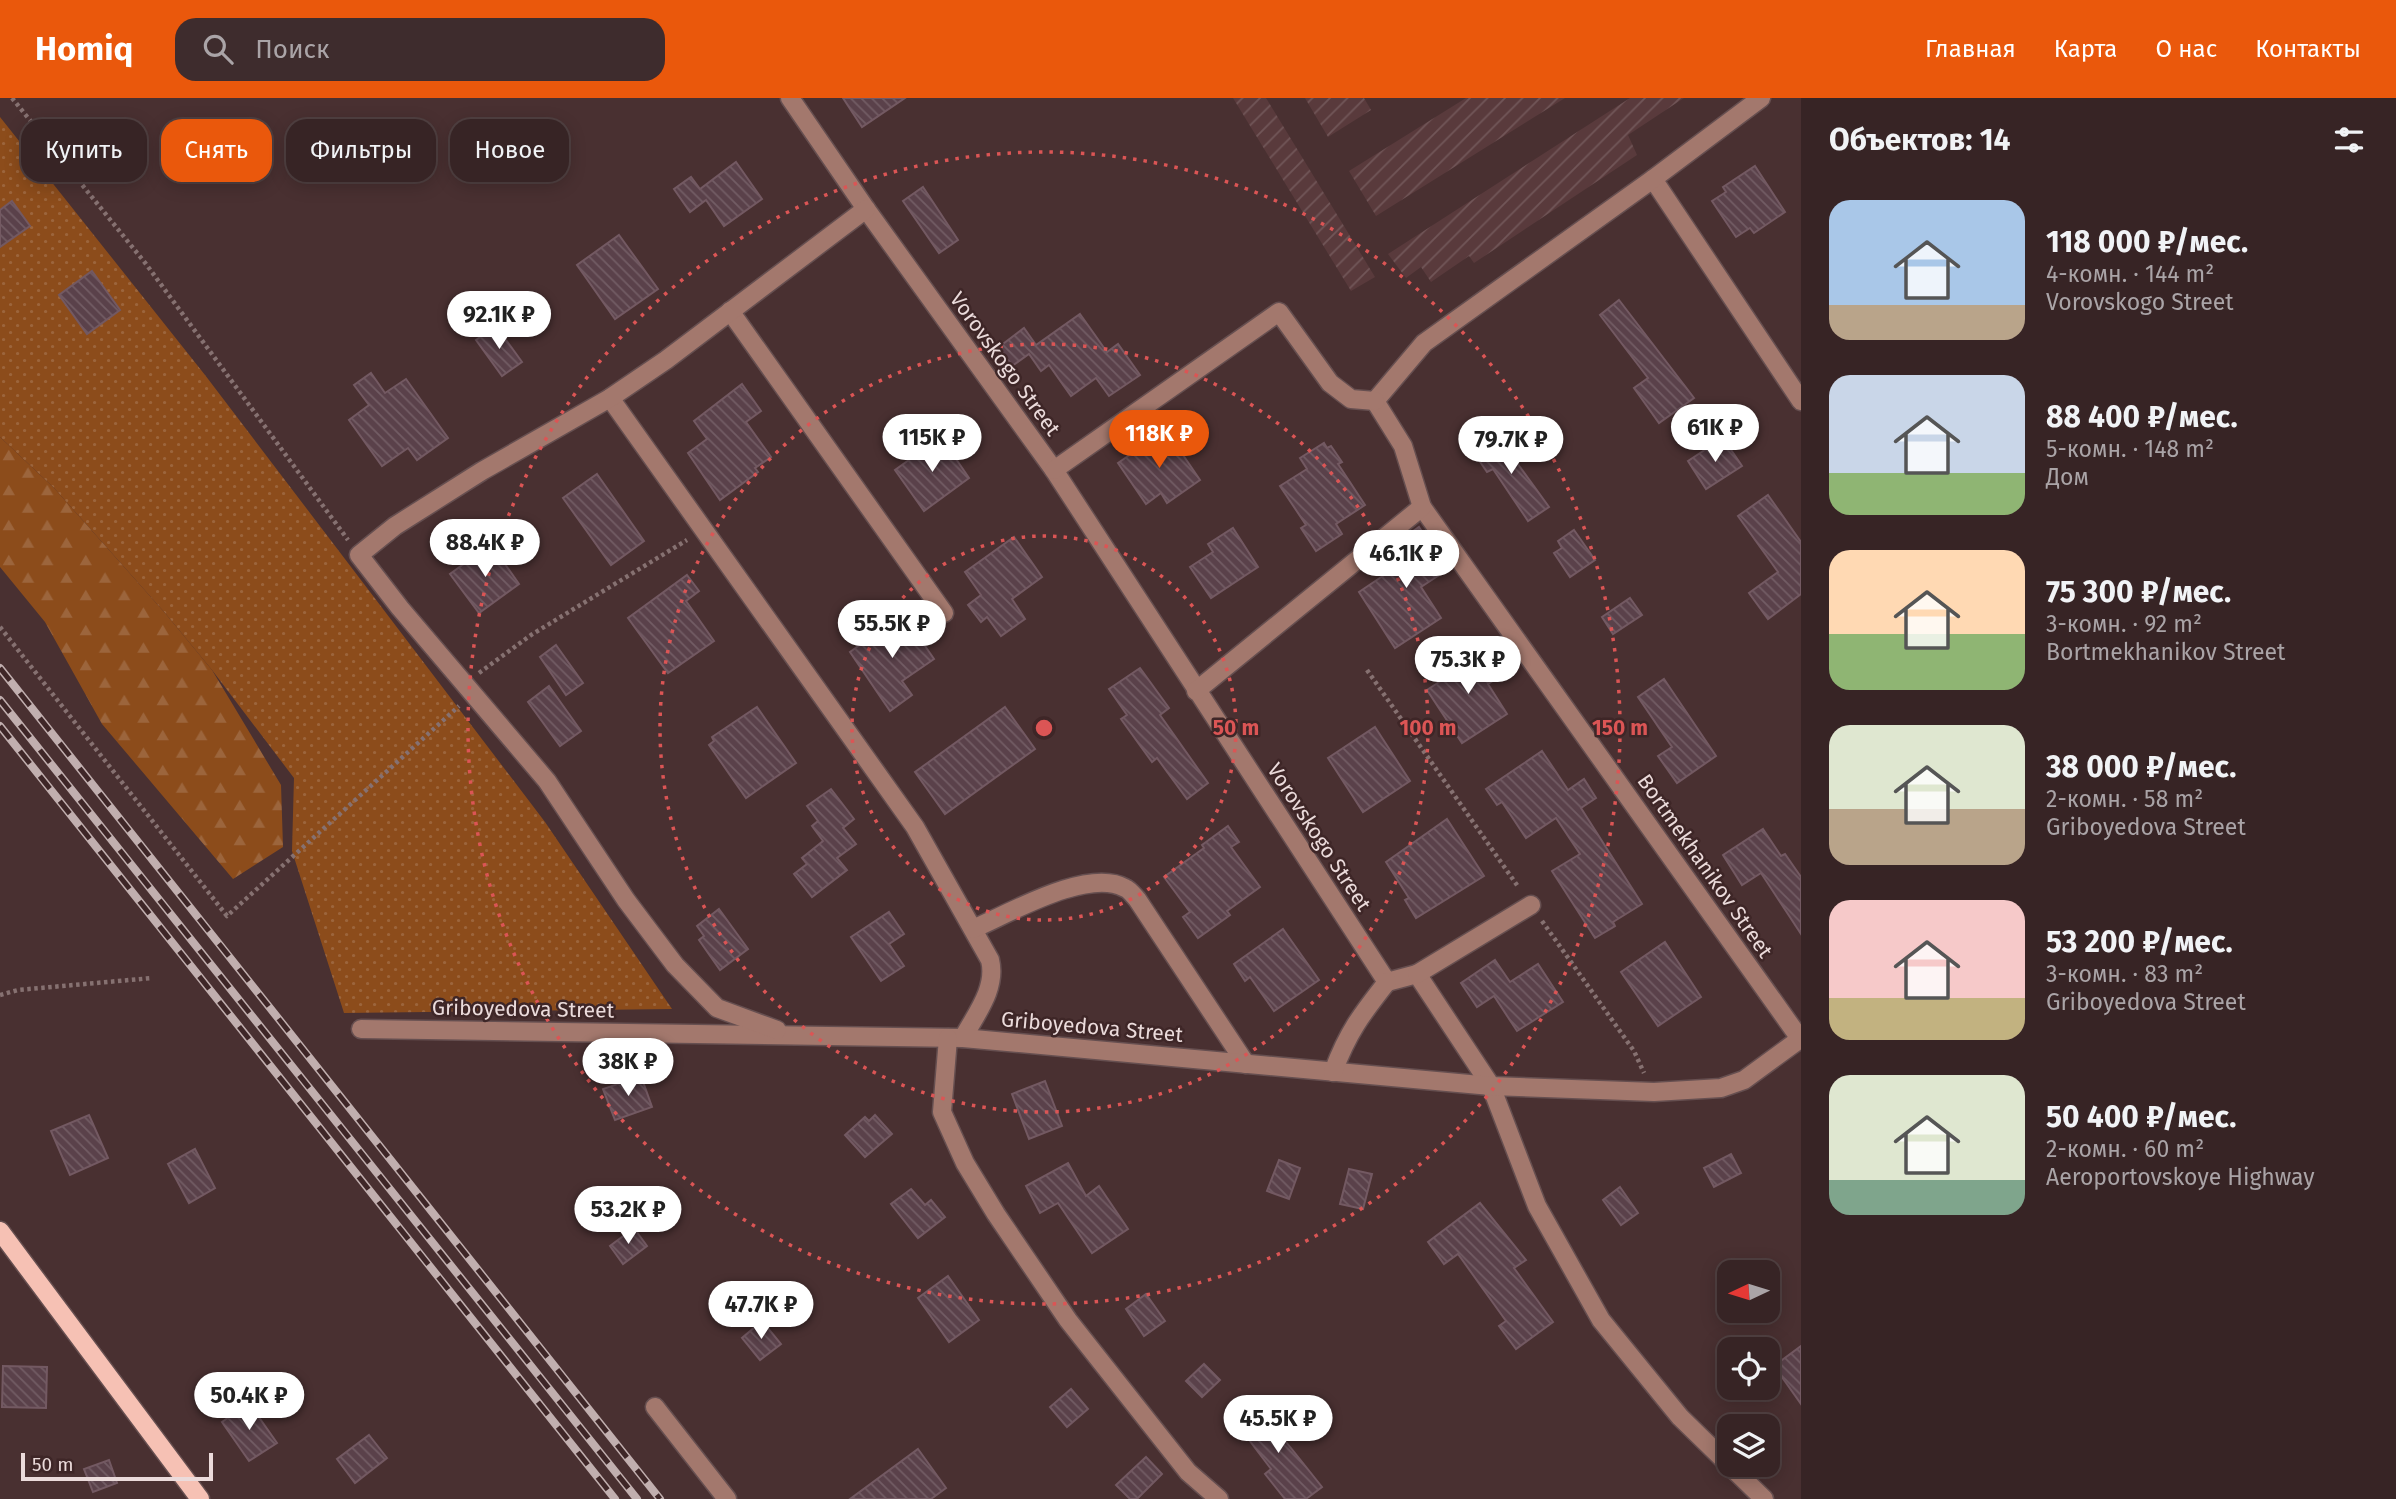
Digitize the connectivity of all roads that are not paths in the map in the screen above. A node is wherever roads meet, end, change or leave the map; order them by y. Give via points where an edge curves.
1 (790, 98) edge
2 (1761, 98) edge
3 (1653, 179) junction
4 (866, 209) junction
5 (730, 311) junction
6 (610, 398) junction
7 (1375, 401) junction
8 (1801, 401) edge
9 (1054, 470) junction
10 (1422, 507) junction
11 (944, 613) dead end
12 (1196, 691) junction
13 (1531, 905) road end
14 (973, 929) junction
15 (1417, 974) junction
16 (1387, 982) junction
17 (361, 1029) dead end
18 (790, 1035) junction
19 (956, 1038) junction
20 (1800, 1039) edge
21 (1246, 1064) junction
22 (1333, 1072) junction
23 (1491, 1086) junction
24 (0, 1231) edge
25 (655, 1407) dead end
26 (200, 1499) edge
27 (727, 1499) edge
28 (1219, 1499) edge
29 (1764, 1499) edge

1 - 4 street, Vorovskogo Street
2 - 3 street
3 - 7 street via 1424,343
3 - 8 street
4 - 5 street
4 - 9 street, Vorovskogo Street
5 - 6 street
5 - 11 street
6 - 14 street via 915,827
6 - 18 street via 482,471 395,526 359,555 547,781 675,965 716,1007
7 - 9 street via 1351,399 1330,383 1279,312
7 - 10 street, Bortmekhanikov Street via 1403,446
9 - 12 street, Vorovskogo Street
10 - 12 street
10 - 20 street, Bortmekhanikov Street
12 - 16 street, Vorovskogo Street
13 - 15 street
14 - 19 street via 994,974 990,988
14 - 21 street via 1073,885 1093,882 1125,888 1137,899
15 - 16 street
15 - 23 street
16 - 22 street via 1346,1038
17 - 18 street, Griboyedova Street
18 - 19 street, Griboyedova Street
19 - 21 street, Griboyedova Street
19 - 28 street via 943,1112 965,1163 1068,1320 1188,1472
20 - 23 street, Griboyedova Street via 1744,1080 1721,1088 1654,1093
21 - 22 street, Griboyedova Street
22 - 23 street, Griboyedova Street
23 - 29 street via 1537,1206 1601,1320 1680,1417
24 - 26 main road
25 - 27 street

